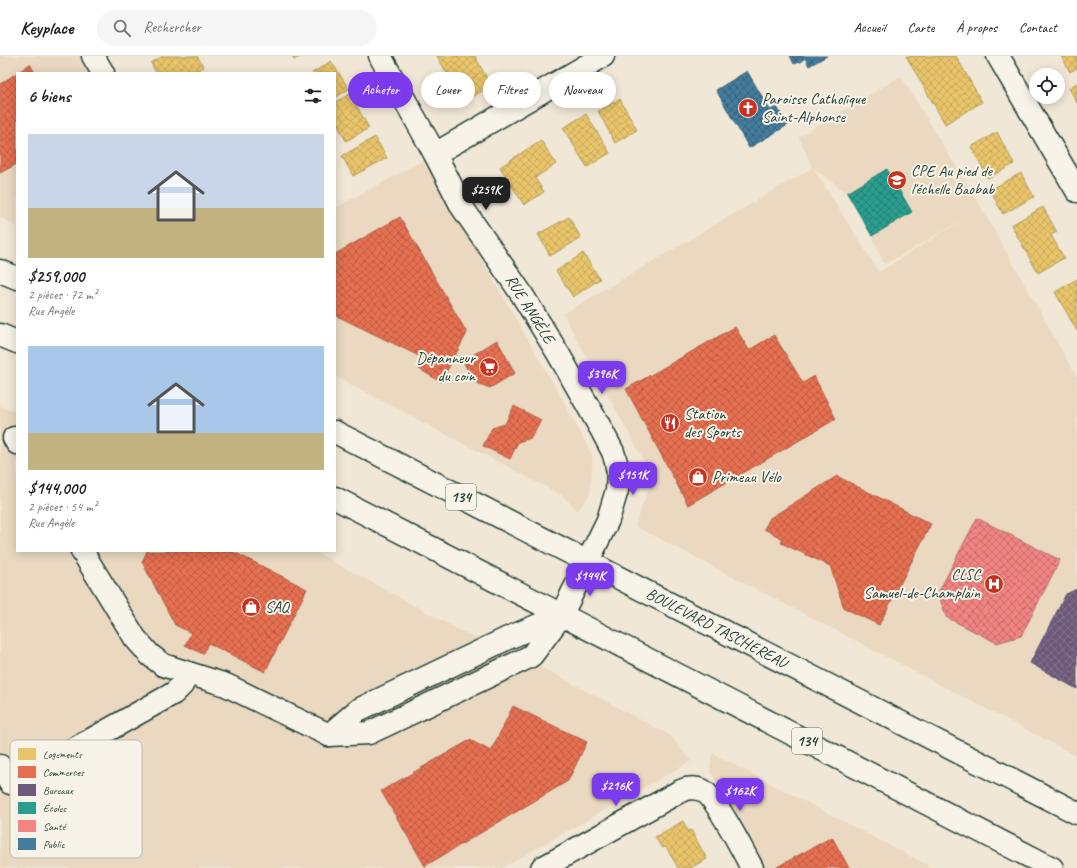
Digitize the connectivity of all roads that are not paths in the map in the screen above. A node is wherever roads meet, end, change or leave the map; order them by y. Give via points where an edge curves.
1 (93, 56) edge
2 (380, 56) edge
3 (603, 56) edge
4 (998, 56) edge
5 (102, 72) edge
6 (435, 154) junction
7 (1077, 191) edge
8 (0, 271) edge
9 (16, 278) edge
10 (0, 335) edge
11 (16, 342) edge
12 (336, 433) edge
13 (336, 499) edge
14 (83, 552) edge
15 (588, 562) junction
16 (561, 616) junction
17 (188, 673) junction
18 (91, 740) edge
19 (0, 766) edge
20 (10, 783) edge
21 (1077, 813) edge
22 (542, 868) edge
23 (752, 868) edge
24 (1052, 868) edge

1 - 5 main road
2 - 6 main road, RUE ANGÈLE
3 - 6 main road
4 - 7 main road
6 - 15 main road, RUE ANGÈLE via 462,207 522,293 613,452 617,467 617,490 608,520
8 - 9 main road
10 - 11 main road
12 - 15 main road, BOULEVARD TASCHEREAU / 134
13 - 16 main road, 134
14 - 17 main road via 135,638 163,665
15 - 16 main road, RUE ANGÈLE
15 - 21 main road, BOULEVARD TASCHEREAU / 134
16 - 17 main road via 508,638 358,710 329,735 226,685
16 - 24 main road, 134
17 - 18 main road via 174,693
19 - 20 main road
22 - 23 main road via 690,788 706,793 713,800

